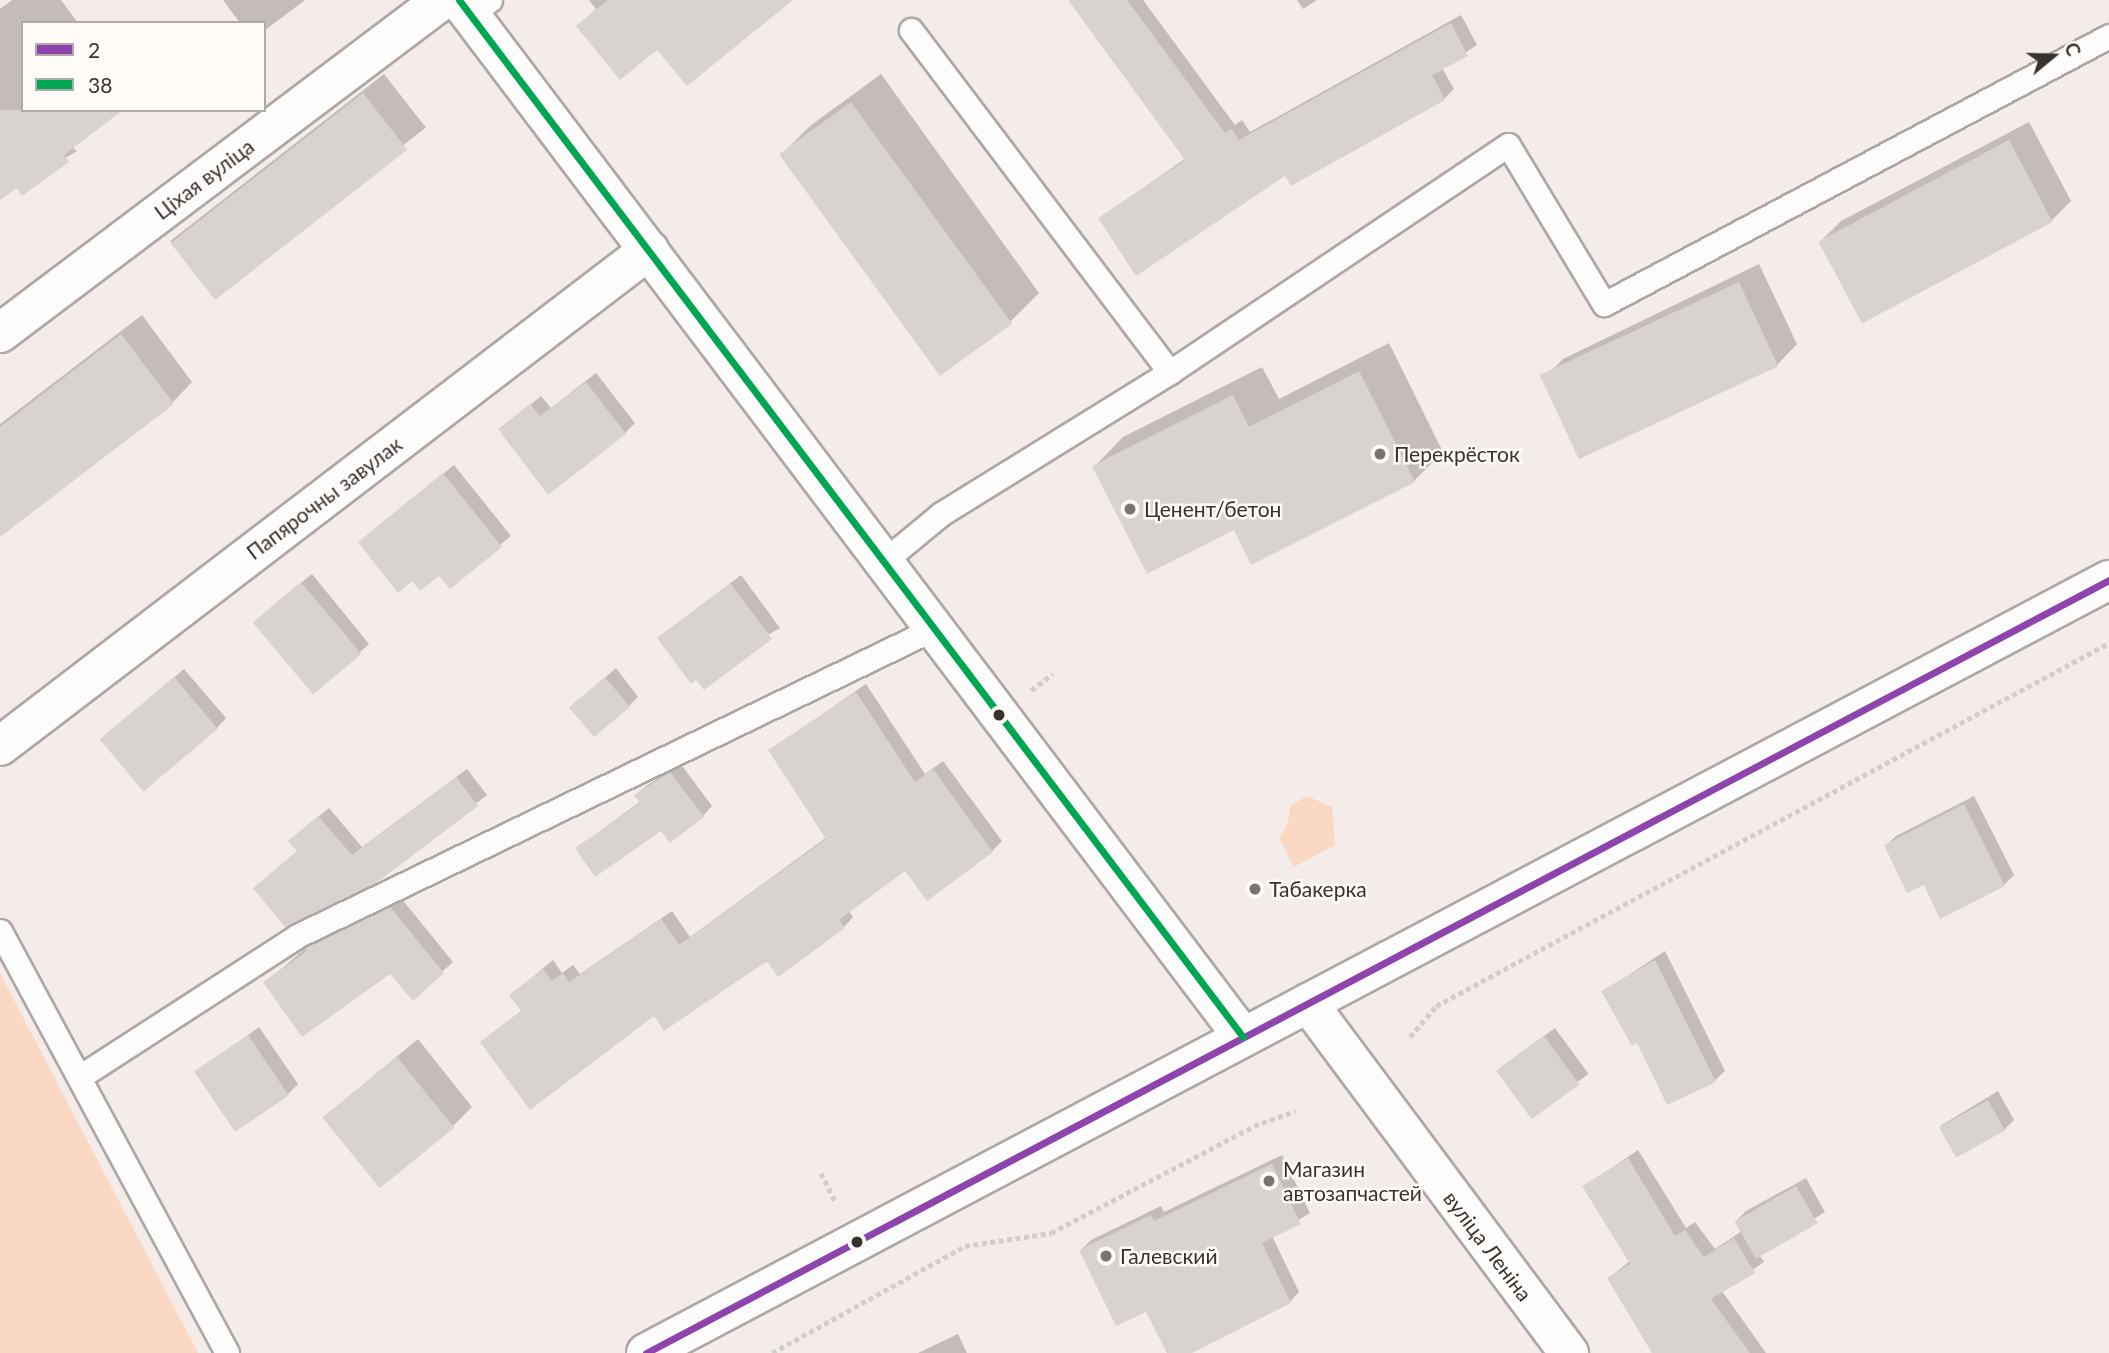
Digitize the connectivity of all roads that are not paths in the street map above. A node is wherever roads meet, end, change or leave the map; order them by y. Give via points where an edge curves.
1 (465, 4) edge
2 (911, 30) dead end
3 (2109, 36) edge
4 (649, 250) junction
5 (0, 333) edge
6 (1170, 372) junction
7 (884, 561) junction
8 (2109, 580) edge
9 (936, 628) junction
10 (0, 746) edge
11 (0, 931) edge
12 (1308, 1003) junction
13 (1243, 1037) junction
14 (81, 1076) junction
15 (227, 1353) edge
16 (646, 1353) edge
17 (1569, 1353) edge

1 - 4 street
1 - 5 street, Ціхая вуліца
2 - 6 lane
3 - 6 lane via 1604,304 1508,145
4 - 7 street
4 - 10 street, Папярочны завулак
6 - 7 lane via 941,514
7 - 9 street
8 - 12 street
9 - 13 street
9 - 14 lane via 297,936
11 - 14 lane
12 - 13 street
12 - 17 street, вуліца Леніна
13 - 16 street
14 - 15 lane

